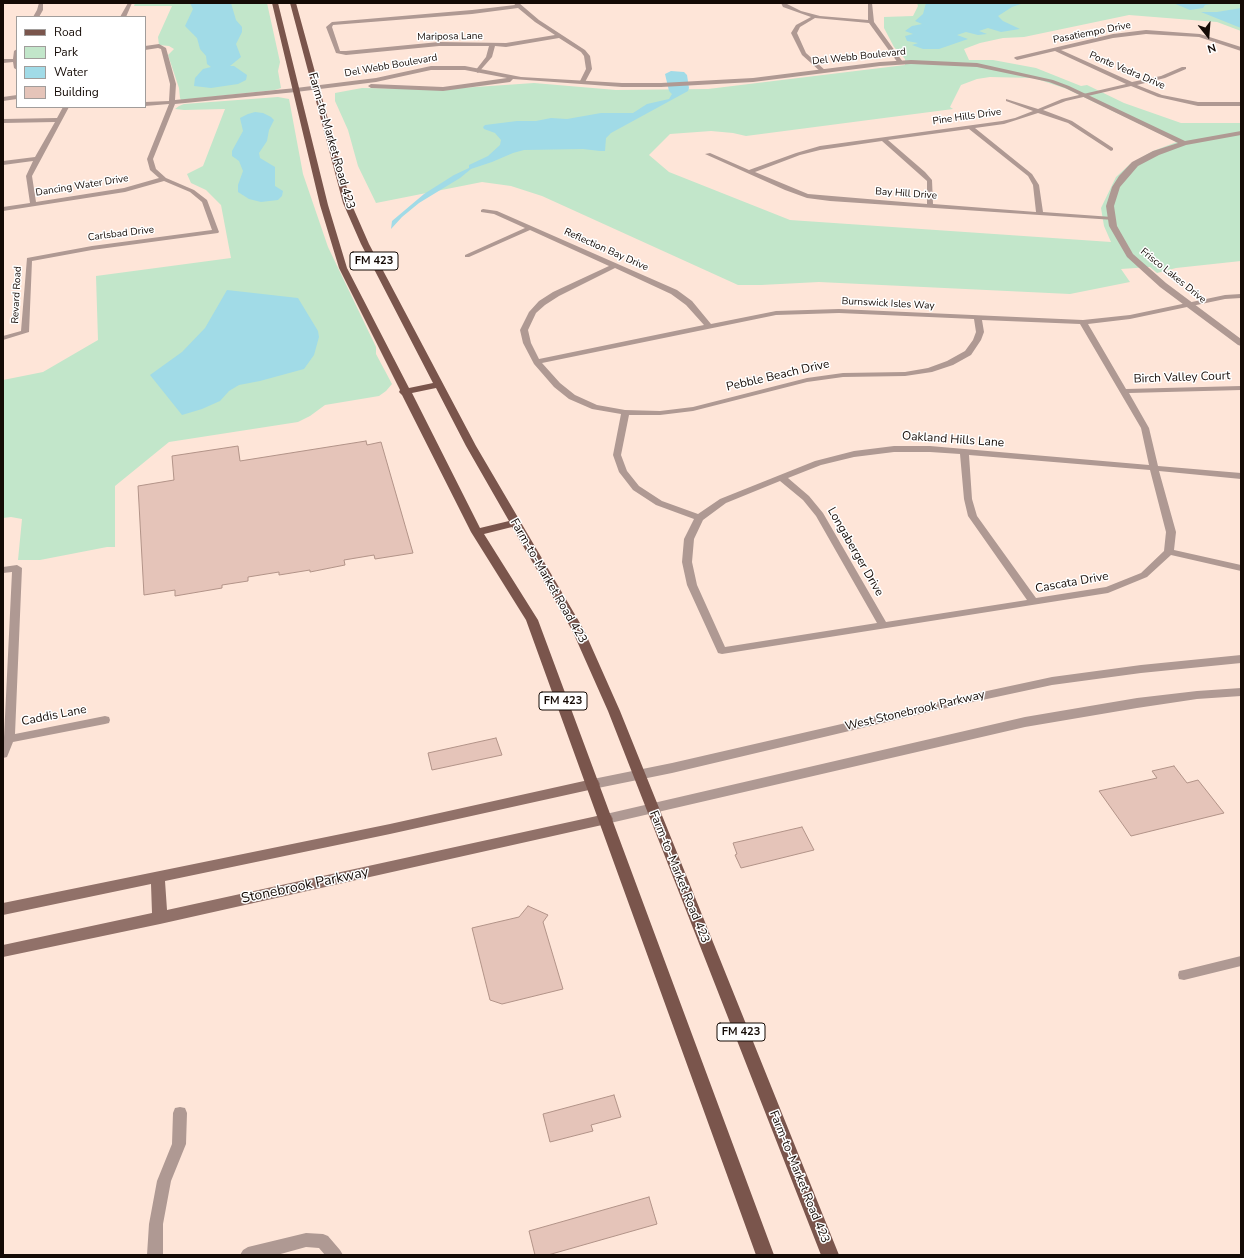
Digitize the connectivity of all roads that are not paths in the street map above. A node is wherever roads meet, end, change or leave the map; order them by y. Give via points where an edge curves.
1 (42, 3) edge
2 (130, 3) edge
3 (275, 3) edge
4 (293, 3) edge
5 (783, 3) edge
6 (870, 3) edge
7 (518, 5) edge
8 (37, 16) edge
9 (124, 16) edge
10 (814, 17) junction
11 (870, 22) junction
12 (561, 36) junction
13 (492, 46) junction
14 (146, 48) edge
15 (1055, 49) junction
16 (1241, 49) edge
17 (1017, 58) dead end
18 (16, 60) edge
19 (3, 62) edge
20 (900, 62) junction
21 (1184, 68) dead end
22 (478, 70) junction
23 (823, 71) junction
24 (522, 78) junction
25 (582, 82) junction
26 (1131, 84) junction
27 (316, 90) junction
28 (297, 92) junction
29 (1084, 95) junction
30 (16, 97) edge
31 (3, 99) edge
32 (1008, 100) dead end
33 (173, 103) junction
34 (146, 104) edge
35 (1241, 104) edge
36 (65, 108) edge
37 (1037, 110) junction
38 (59, 120) junction
39 (3, 121) edge
40 (970, 127) junction
41 (1241, 133) edge
42 (883, 139) junction
43 (1184, 143) junction
44 (1111, 149) dead end
45 (708, 154) dead end
46 (37, 159) junction
47 (3, 163) edge
48 (750, 172) junction
49 (164, 179) junction
50 (32, 204) junction
51 (930, 206) junction
52 (3, 209) edge
53 (483, 211) dead end
54 (1040, 214) junction
55 (1112, 219) junction
56 (530, 228) junction
57 (467, 256) dead end
58 (29, 259) joint
59 (616, 266) junction
60 (1241, 296) edge
61 (1190, 305) junction
62 (978, 318) junction
63 (1083, 322) junction
64 (709, 326) junction
65 (3, 338) edge
66 (1241, 343) edge
67 (537, 362) junction
68 (438, 385) junction
69 (1241, 388) edge
70 (1124, 391) junction
71 (404, 392) junction
72 (625, 412) junction
73 (964, 452) junction
74 (1154, 468) junction
75 (1241, 476) edge
76 (782, 478) junction
77 (699, 518) junction
78 (514, 523) junction
79 (477, 532) junction
80 (1169, 552) junction
81 (1241, 568) edge
82 (3, 570) edge
83 (1034, 602) junction
84 (884, 626) junction
85 (722, 651) joint
86 (1241, 659) edge
87 (7, 677) edge
88 (1241, 692) edge
89 (105, 720) dead end
90 (9, 738) junction
91 (3, 754) edge
92 (638, 775) junction
93 (593, 784) junction
94 (652, 808) junction
95 (606, 819) junction
96 (158, 878) junction
97 (3, 910) edge
98 (160, 918) junction
99 (3, 951) edge
100 (1241, 960) edge
101 (1184, 975) dead end
102 (180, 1113) dead end
103 (155, 1255) edge
104 (248, 1255) edge
105 (335, 1255) edge
106 (765, 1255) edge
107 (830, 1255) edge

1 - 8 street
2 - 9 street
3 - 28 main road, Farm-to-Market Road 423 / FM 423
4 - 27 main road, Farm-to-Market Road 423 / FM 423
5 - 10 street
6 - 11 street
7 - 12 street
7 - 13 street, Mariposa Lane via 472,12 332,24 329,27 338,52 346,53 439,44
10 - 11 street
10 - 23 street via 798,26 794,33 804,54
11 - 20 street
12 - 13 street, Mariposa Lane via 520,44
12 - 25 street via 588,56 589,69
13 - 22 street via 489,57
14 - 33 street via 163,48 172,84
15 - 16 street, Pasatiempo Drive via 1146,32 1200,36
15 - 17 street, Pasatiempo Drive
15 - 26 street, Ponte Vedra Drive
18 - 19 street
20 - 23 street, Del Webb Boulevard
20 - 29 street, Del Webb Boulevard via 985,67 1036,77
21 - 26 street, Pine Hills Drive via 1162,77
22 - 24 street, Del Webb Boulevard
22 - 27 street, Del Webb Boulevard via 431,68
23 - 25 street, Del Webb Boulevard via 695,84
24 - 25 street, Del Webb Boulevard
24 - 27 street, Del Webb Boulevard via 443,89 365,86
26 - 29 street, Pine Hills Drive
26 - 35 street, Ponte Vedra Drive via 1156,95 1184,101 1218,105
27 - 28 street, Del Webb Boulevard
27 - 68 main road, Farm-to-Market Road 423 / FM 423 via 347,203 365,244
28 - 33 street, Del Webb Boulevard via 229,101
28 - 71 main road, Farm-to-Market Road 423 / FM 423 via 324,205 343,268
29 - 37 street, Pine Hills Drive
29 - 43 street, Del Webb Boulevard
30 - 31 street
32 - 37 street
33 - 34 street, Del Webb Boulevard
33 - 49 street via 150,159 153,170
36 - 38 street
37 - 40 street, Pine Hills Drive via 1002,123
37 - 44 street via 1070,122
38 - 39 street
38 - 46 street
40 - 42 street, Pine Hills Drive
40 - 54 street via 1030,175 1036,185
41 - 43 street, Frisco Lakes Drive
42 - 48 street, Pine Hills Drive via 820,148
42 - 51 street via 930,181
43 - 55 street, Frisco Lakes Drive via 1135,164 1116,187 1110,206
45 - 48 street, Bay Hill Drive
46 - 47 street
46 - 50 street via 29,176
48 - 51 street, Bay Hill Drive via 807,196
49 - 50 street, Dancing Water Drive via 125,190
49 - 58 street, Carlsbad Drive via 192,191 205,201 216,232
50 - 52 street, Dancing Water Drive
51 - 54 street, Bay Hill Drive
53 - 56 street, Reflection Bay Drive via 495,212
54 - 55 street, Bay Hill Drive
55 - 61 street, Frisco Lakes Drive via 1113,226 1130,255
56 - 57 street
56 - 59 street, Reflection Bay Drive
58 - 65 street, Revard Road via 25,332
59 - 64 street, Reflection Bay Drive via 674,292 690,303
59 - 67 street, Pebble Beach Drive via 556,294 533,312 524,330 527,343
60 - 61 street, Burnswick Isles Way
61 - 63 street, Burnswick Isles Way via 1130,317
61 - 66 street, Frisco Lakes Drive
62 - 63 street, Burnswick Isles Way
62 - 64 street, Burnswick Isles Way via 839,311 776,313
62 - 72 street, Pebble Beach Drive via 980,332 968,352 950,363 929,370 905,374 843,374 807,380 693,409 660,413
63 - 70 street
64 - 67 street, Burnswick Isles Way
67 - 72 street, Pebble Beach Drive via 572,397 595,407
68 - 71 main road
68 - 78 main road, Farm-to-Market Road 423 / FM 423
69 - 70 street, Birch Valley Court
70 - 74 street via 1145,428
71 - 79 main road, Farm-to-Market Road 423 / FM 423
72 - 77 street via 617,455 623,472 636,488 659,503
73 - 74 street, Oakland Hills Lane
73 - 76 street, Oakland Hills Lane via 894,448 818,463
73 - 83 street via 968,499 973,516
74 - 75 street, Oakland Hills Lane
74 - 80 street via 1170,532
76 - 77 street, Oakland Hills Lane via 723,501
76 - 84 street, Longaberger Drive via 806,498 820,515
77 - 85 street, Oakland Hills Lane via 689,538 687,562 692,585
78 - 79 main road
78 - 92 main road, Farm-to-Market Road 423 / FM 423 via 578,630 614,711
79 - 93 main road, Farm-to-Market Road 423 / FM 423 via 532,620
80 - 81 street
80 - 83 street, Cascata Drive via 1144,575 1108,590
82 - 87 street via 17,568
83 - 84 street, Cascata Drive
84 - 85 street, Cascata Drive
86 - 92 street, West Stonebrook Parkway via 1052,681
87 - 90 street
88 - 94 street via 1116,706 1025,722
89 - 90 street, Caddis Lane
90 - 91 street
92 - 93 street, West Stonebrook Parkway
92 - 94 main road, Farm-to-Market Road 423 / FM 423
93 - 95 main road, Farm-to-Market Road 423 / FM 423
93 - 96 main road
94 - 95 street
94 - 107 main road, Farm-to-Market Road 423 / FM 423
95 - 98 main road, Stonebrook Parkway
95 - 106 main road, Farm-to-Market Road 423 / FM 423
96 - 97 main road
96 - 98 main road
98 - 99 main road, Stonebrook Parkway
100 - 101 street
102 - 103 street via 179,1144 164,1180 156,1224
104 - 105 street via 306,1240 323,1241

